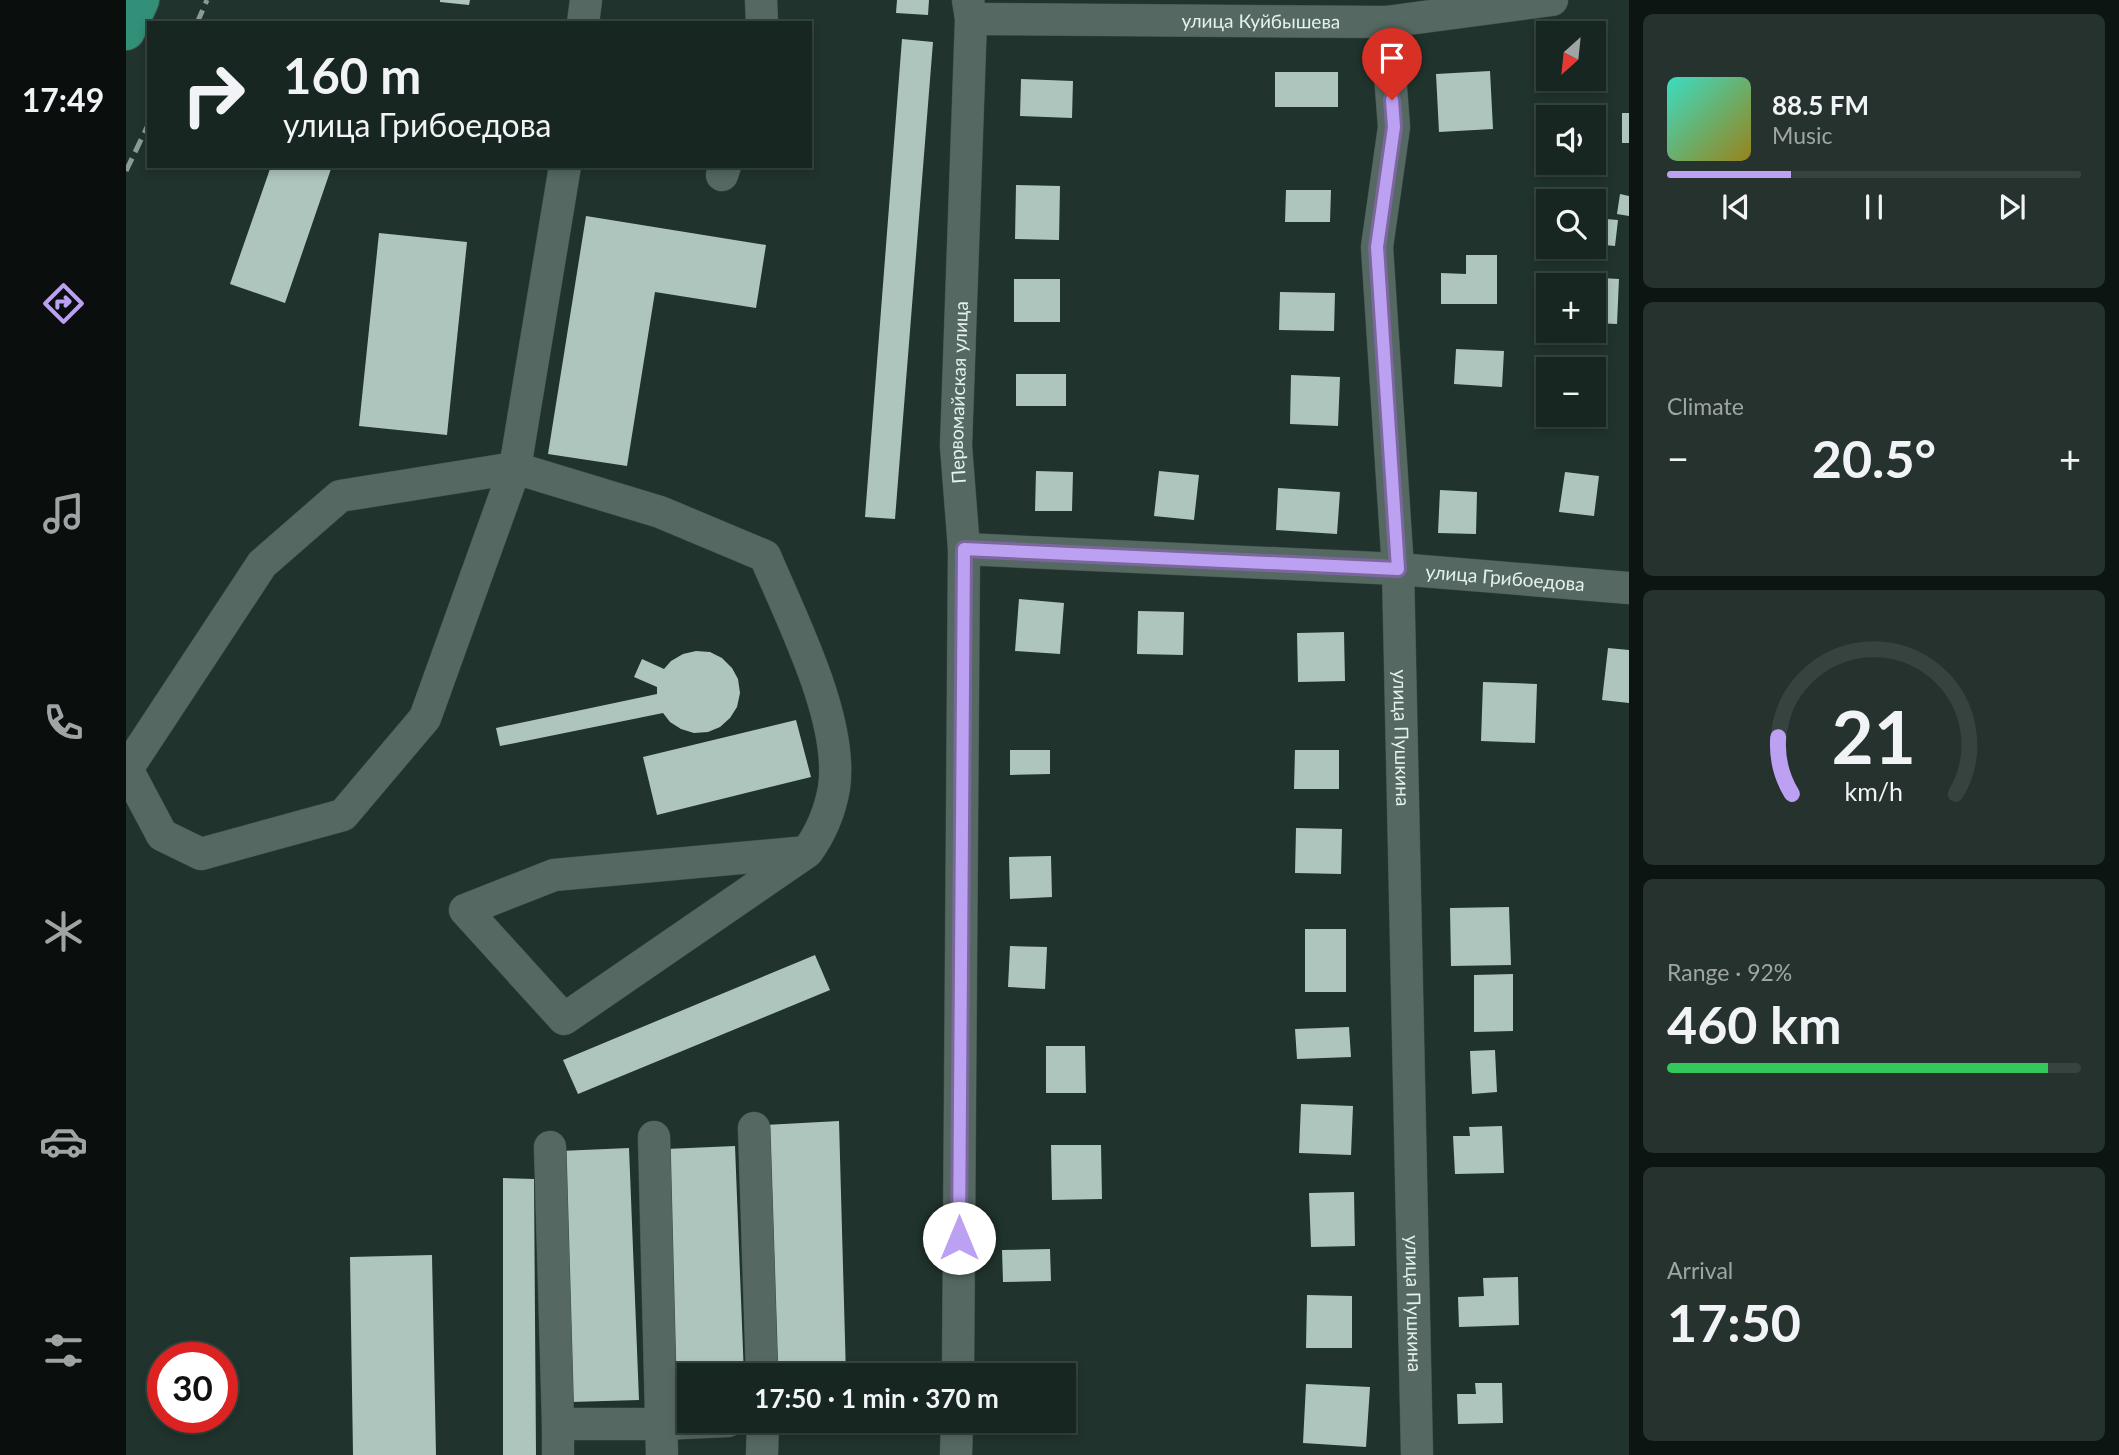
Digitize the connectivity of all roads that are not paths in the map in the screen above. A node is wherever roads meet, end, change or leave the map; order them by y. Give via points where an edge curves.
1 (140, 0) edge
2 (586, 0) edge
3 (761, 0) edge
4 (1552, 0) edge
5 (969, 10) edge
6 (583, 21) edge
7 (762, 21) edge
8 (1385, 22) junction
9 (126, 31) edge
10 (565, 168) edge
11 (516, 468) junction
12 (964, 549) junction
13 (1398, 569) junction
14 (1629, 588) edge
15 (807, 852) junction
16 (754, 1128) dead end
17 (654, 1137) dead end
18 (550, 1147) dead end
19 (762, 1363) edge
20 (958, 1363) edge
21 (662, 1423) junction
22 (677, 1423) edge
23 (558, 1424) junction
24 (763, 1433) edge
25 (957, 1433) edge
26 (558, 1455) edge
27 (662, 1455) edge
28 (762, 1455) edge
29 (957, 1455) edge
30 (1417, 1455) edge

1 - 9 main road
2 - 6 street
3 - 7 street
4 - 8 street, улица Куйбышева
5 - 8 street, улица Куйбышева
5 - 12 street, Первомайская улица via 956,446
8 - 13 street, улица Пушкина via 1394,127 1377,247
10 - 11 street
11 - 11 street via 425,718 343,815 201,855 162,835 127,769 262,564 340,496
11 - 15 street via 660,512 765,556 811,666 828,720 835,769 830,806
12 - 13 street, улица Грибоедова
12 - 20 street, Первомайская улица
13 - 14 street, улица Грибоедова
13 - 30 street, улица Пушкина
15 - 15 street via 564,1019 465,910 554,875
16 - 19 street
17 - 21 street
18 - 23 street
21 - 22 street
21 - 23 street
21 - 27 street
23 - 26 street
24 - 28 street
25 - 29 street

